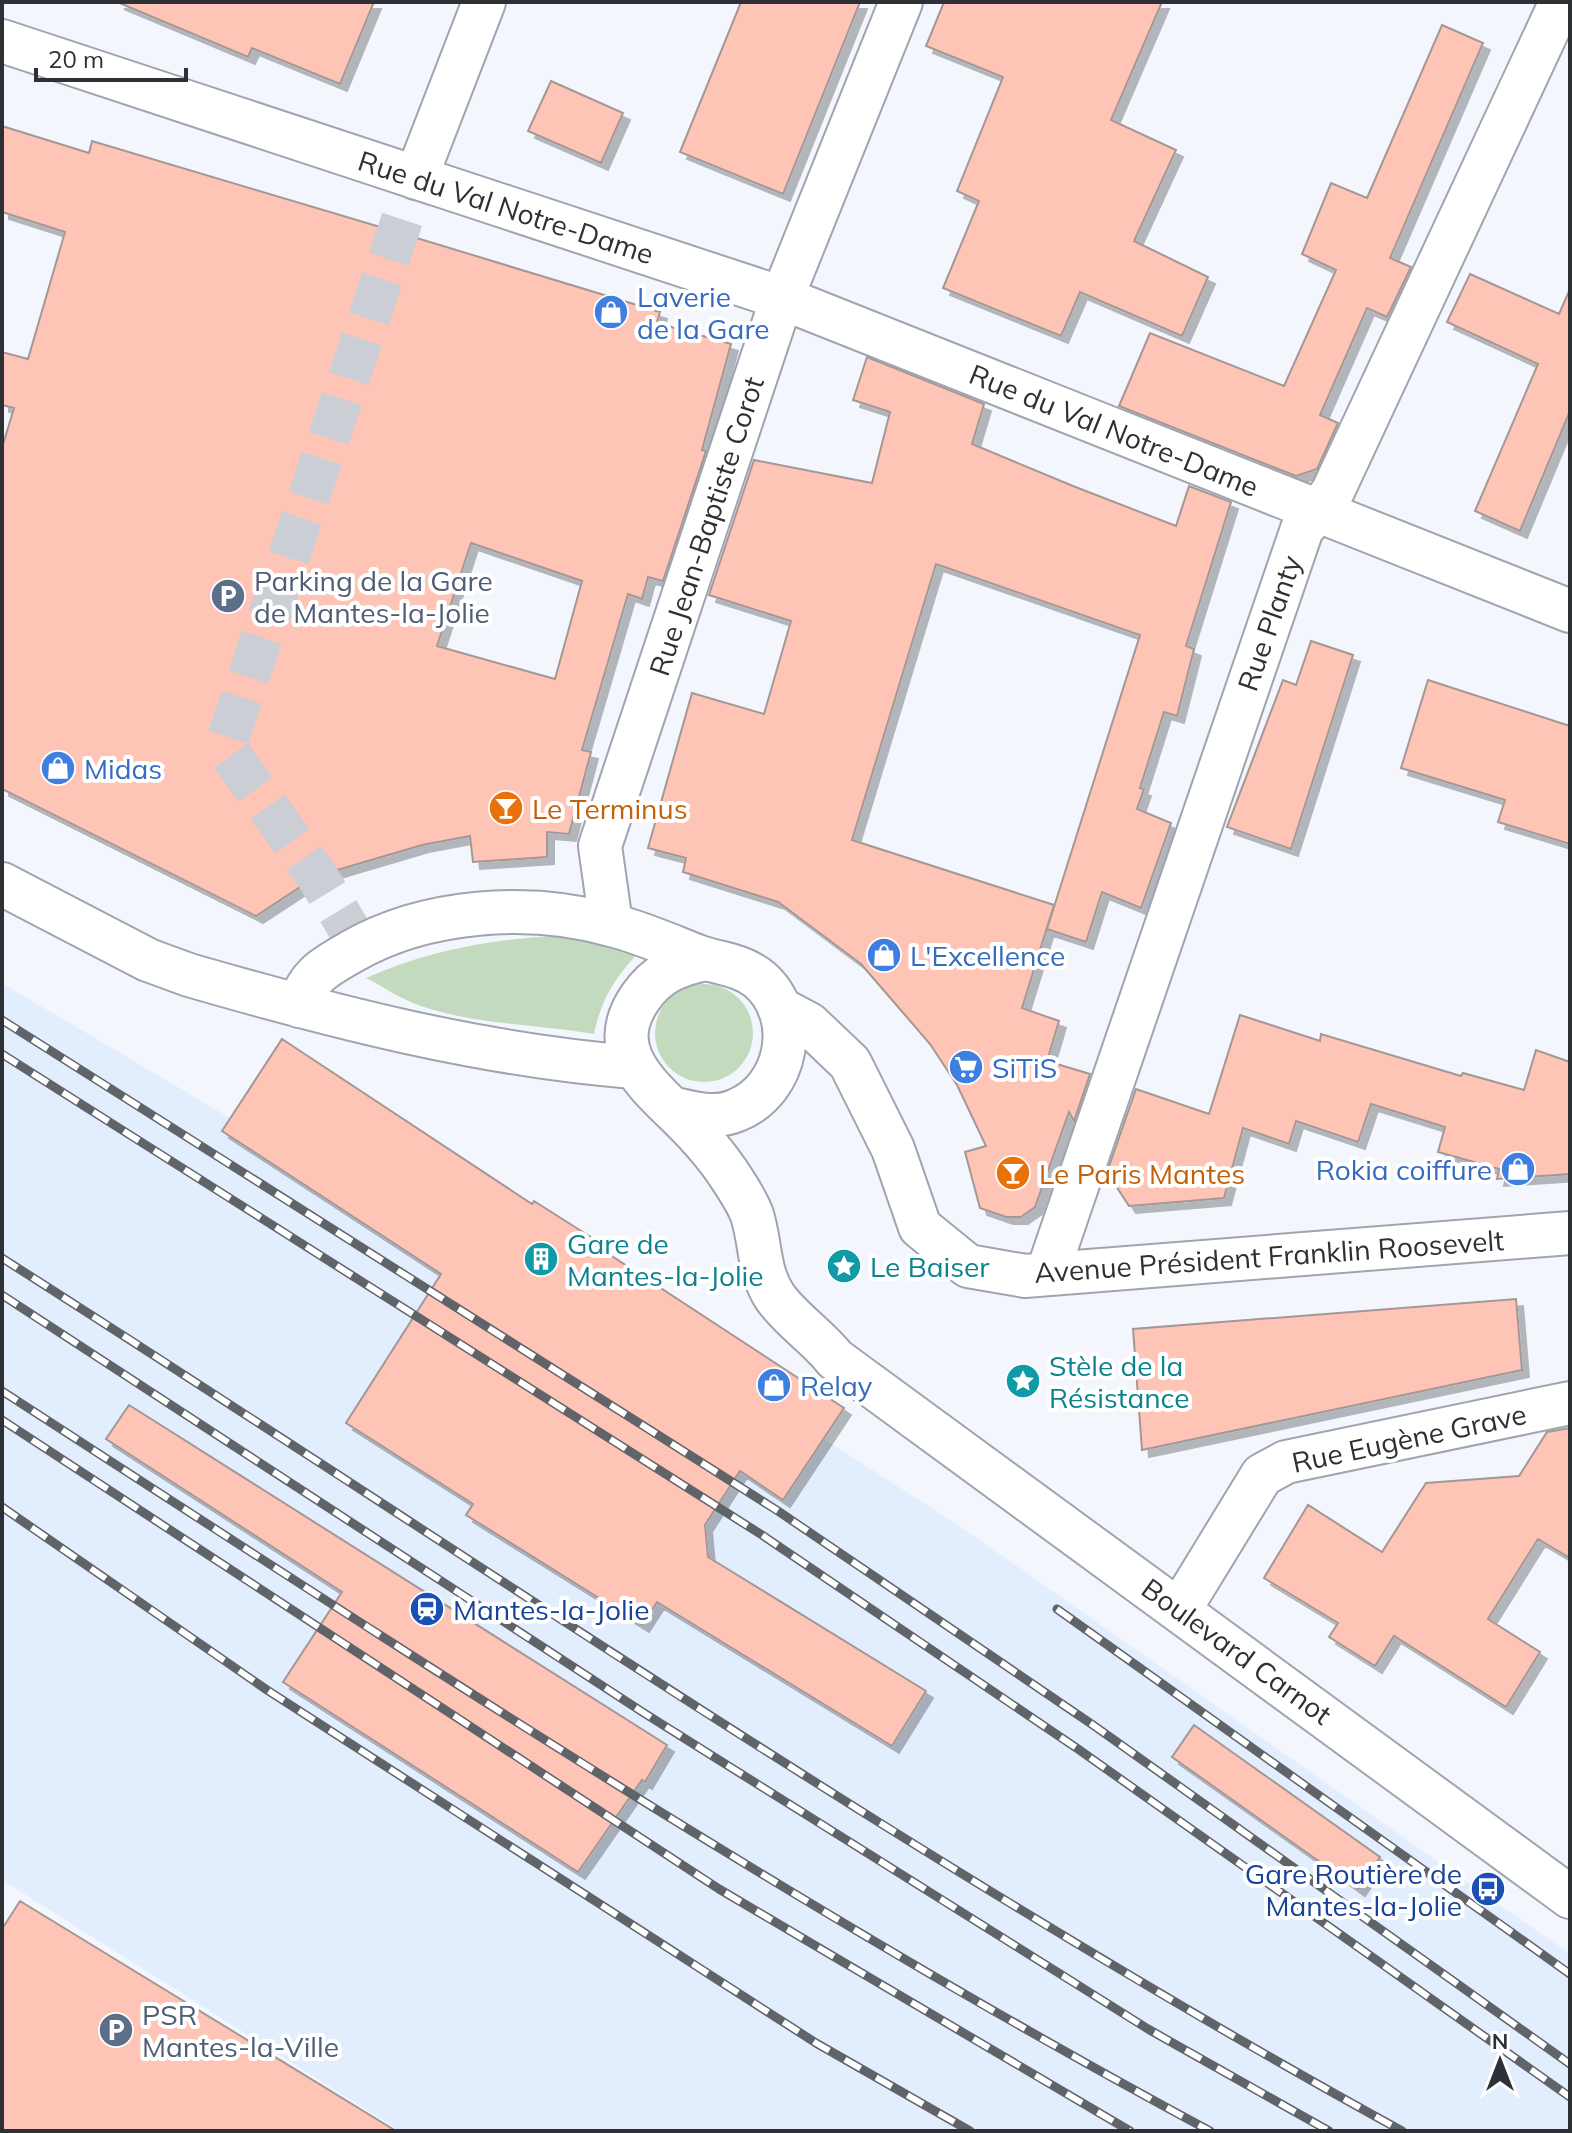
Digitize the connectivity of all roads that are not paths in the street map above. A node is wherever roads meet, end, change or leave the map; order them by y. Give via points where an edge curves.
1 (484, 2) edge
2 (901, 2) edge
3 (1561, 2) edge
4 (2, 41) edge
5 (416, 178) junction
6 (782, 298) junction
7 (1318, 511) junction
8 (1570, 611) edge
9 (2, 884) edge
10 (611, 924) junction
11 (706, 959) junction
12 (299, 1006) junction
13 (779, 1008) junction
14 (633, 1067) junction
15 (671, 1108) junction
16 (1570, 1233) edge
17 (1047, 1274) junction
18 (1570, 1403) edge
19 (1180, 1609) junction
20 (1570, 1897) edge

1 - 5 street
2 - 6 street, Rue Jean-Baptiste Corot
3 - 7 street, Rue Planty via 1332,493
4 - 5 street, Rue du Val Notre-Dame
5 - 6 street, Rue du Val Notre-Dame
6 - 7 street, Rue du Val Notre-Dame
6 - 10 street, Rue Jean-Baptiste Corot via 600,846
7 - 8 street, Rue du Val Notre-Dame
7 - 17 street, Rue Planty via 1302,529
9 - 12 street via 148,960
10 - 11 street
10 - 12 street via 532,912 406,926 312,975
11 - 13 street via 740,966 761,981
11 - 14 street via 677,965 650,982 634,1007 627,1038
12 - 14 street via 506,1053
13 - 15 street via 786,1037 782,1060 763,1093 736,1110 707,1116
13 - 17 street, Avenue Président Franklin Roosevelt via 809,1024 850,1063 893,1149 920,1227 968,1266 1025,1276
14 - 15 street
15 - 19 street, Boulevard Carnot via 715,1156 752,1215 757,1256 775,1297 835,1359
16 - 17 street, Avenue Président Franklin Roosevelt
18 - 19 street, Rue Eugène Grave via 1286,1462 1262,1475
19 - 20 street, Boulevard Carnot

